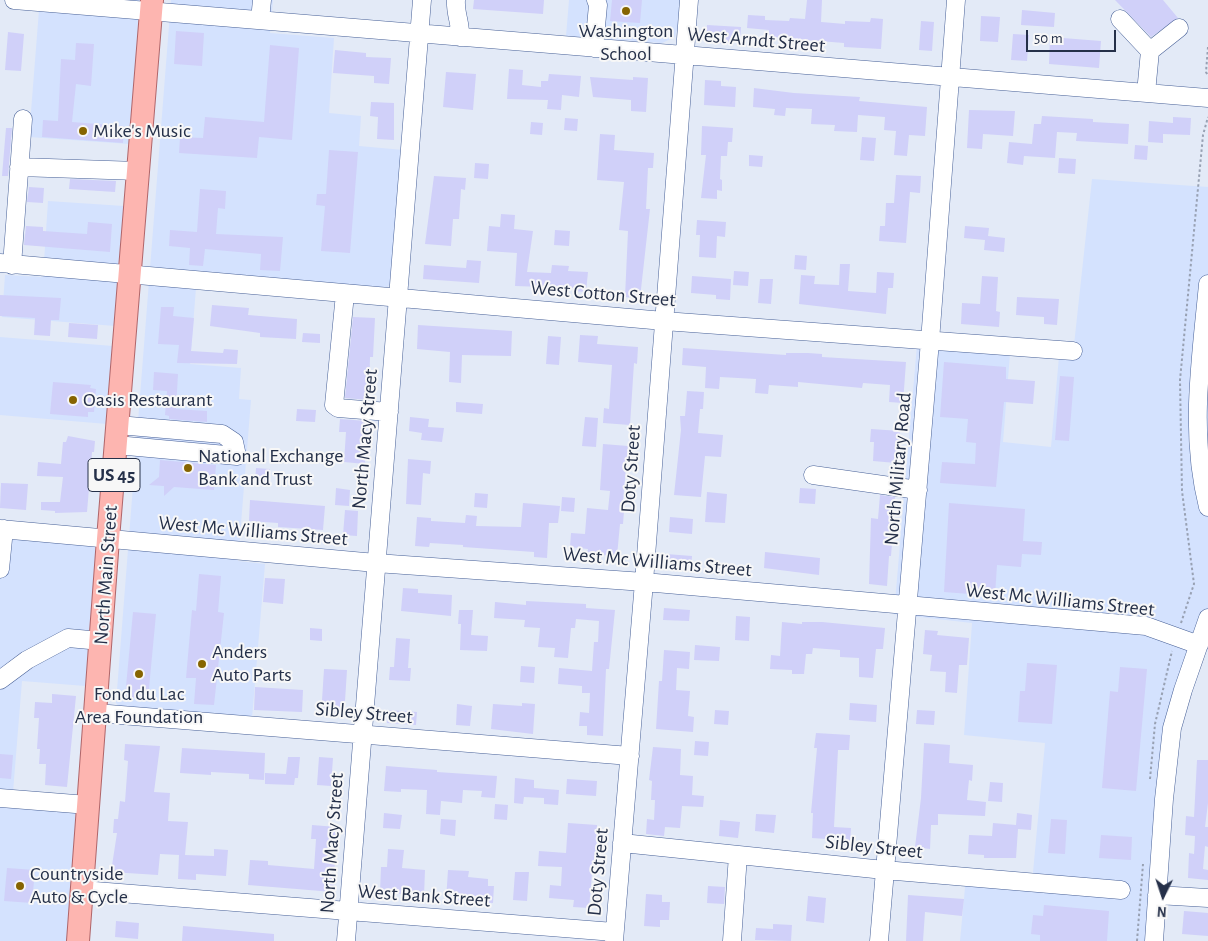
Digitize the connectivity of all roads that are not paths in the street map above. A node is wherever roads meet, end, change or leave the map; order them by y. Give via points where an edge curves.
1 (14, 0) edge
2 (262, 0) edge
3 (422, 0) edge
4 (456, 0) edge
5 (596, 0) edge
6 (689, 0) edge
7 (956, 0) edge
8 (81, 2) edge
9 (152, 5) edge
10 (232, 9) edge
11 (1120, 19) dead end
12 (260, 20) junction
13 (1179, 28) dead end
14 (420, 33) junction
15 (460, 37) junction
16 (594, 48) junction
17 (1150, 52) junction
18 (685, 55) junction
19 (950, 77) junction
20 (1146, 93) junction
21 (1208, 98) edge
22 (23, 119) dead end
23 (19, 167) junction
24 (138, 171) junction
25 (6, 264) edge
26 (130, 275) junction
27 (1208, 284) edge
28 (345, 294) junction
29 (398, 298) junction
30 (664, 321) junction
31 (930, 340) junction
32 (1073, 351) dead end
33 (1204, 363) edge
34 (1203, 411) edge
35 (388, 412) junction
36 (117, 435) junction
37 (237, 456) dead end
38 (813, 475) dead end
39 (1205, 478) edge
40 (918, 490) junction
41 (1208, 507) edge
42 (2, 529) edge
43 (108, 539) junction
44 (376, 563) junction
45 (0, 569) edge
46 (644, 582) junction
47 (908, 606) junction
48 (1208, 618) edge
49 (101, 641) junction
50 (1199, 644) junction
51 (0, 680) edge
52 (96, 713) junction
53 (362, 734) junction
54 (630, 756) junction
55 (0, 798) edge
56 (88, 805) junction
57 (622, 843) junction
58 (738, 855) junction
59 (884, 870) junction
60 (82, 890) junction
61 (1121, 890) dead end
62 (1157, 895) junction
63 (1208, 898) edge
64 (348, 912) junction
65 (614, 936) edge
66 (78, 941) edge
67 (346, 941) edge
68 (732, 941) edge
69 (879, 941) edge
70 (1154, 941) edge

1 - 8 street, West Arndt Street
2 - 12 street
3 - 14 street, North Macy Street
4 - 15 street
5 - 16 street
6 - 18 street, Doty Street
7 - 19 street, North Military Road
8 - 9 street, West Arndt Street
9 - 10 street, West Arndt Street
9 - 24 main road, North Main Street / US 45
10 - 12 street, West Arndt Street
11 - 17 street
12 - 14 street, West Arndt Street
13 - 17 street
14 - 15 street, West Arndt Street
14 - 29 street, North Macy Street
15 - 16 street, West Arndt Street
16 - 18 street, West Arndt Street
17 - 20 street
18 - 19 street, West Arndt Street
18 - 30 street, Doty Street
19 - 20 street, West Arndt Street
19 - 31 street, North Military Road
20 - 21 street, West Arndt Street
22 - 23 street
23 - 24 street
23 - 25 street
24 - 26 main road, North Main Street / US 45
25 - 26 street, West Cotton Street
26 - 28 street, West Cotton Street
26 - 36 main road, North Main Street / US 45
27 - 33 street
28 - 29 street, West Cotton Street
28 - 35 street via 334,405
29 - 30 street, West Cotton Street
29 - 35 street, North Macy Street
30 - 31 street, West Cotton Street
30 - 46 street, Doty Street
31 - 32 street, West Cotton Street
31 - 40 street, North Military Road
33 - 34 street
34 - 39 street via 1196,424
35 - 44 street, North Macy Street
36 - 37 street
36 - 43 main road, North Main Street / US 45
38 - 40 street
39 - 41 street
40 - 47 street, North Military Road
42 - 43 street, West Mc Williams Street
42 - 45 street
43 - 44 street, West Mc Williams Street
43 - 49 main road, North Main Street / US 45
44 - 46 street, West Mc Williams Street
44 - 53 street, North Macy Street
46 - 47 street, West Mc Williams Street
46 - 54 street, Doty Street
47 - 50 street, West Mc Williams Street via 1146,626
47 - 59 street, North Military Road
48 - 50 street
49 - 51 street via 68,638 27,660
49 - 52 main road, North Main Street / US 45
50 - 62 street via 1183,690 1170,744
52 - 53 street, Sibley Street
52 - 56 main road, North Main Street / US 45
53 - 54 street, Sibley Street
53 - 64 street, North Macy Street
54 - 57 street, Doty Street
55 - 56 street
56 - 60 main road, North Main Street / US 45
57 - 58 street, Sibley Street
57 - 65 street, Doty Street
58 - 59 street, Sibley Street
58 - 68 street
59 - 61 street, Sibley Street
59 - 69 street, North Military Road
60 - 64 street, West Bank Street
60 - 66 main road, North Main Street / US 45
62 - 63 street
62 - 70 street
64 - 65 street, West Bank Street
64 - 67 street, North Macy Street

